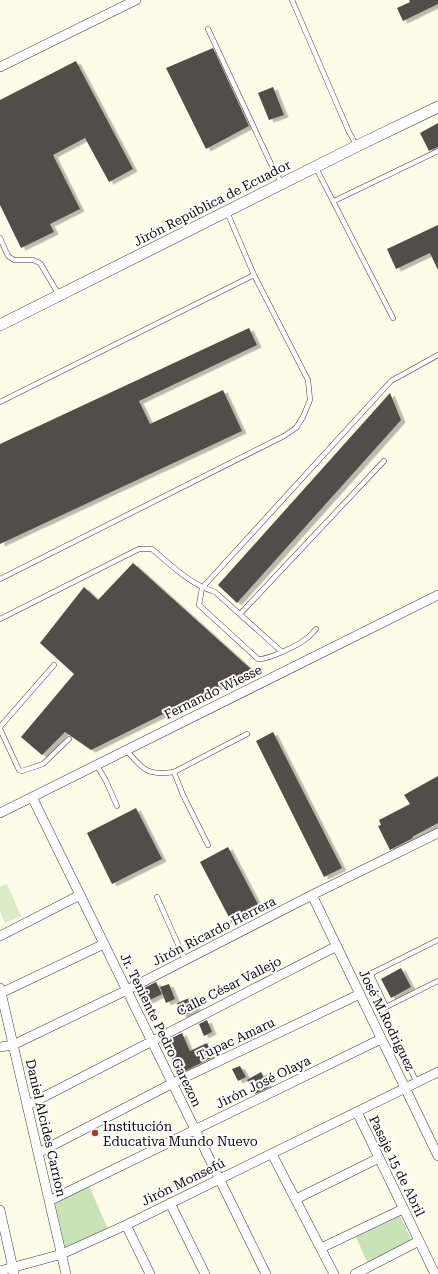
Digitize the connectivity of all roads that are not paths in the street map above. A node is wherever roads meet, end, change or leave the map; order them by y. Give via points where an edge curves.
1 (136, 0) edge
2 (292, 0) edge
3 (208, 29) dead end
4 (0, 67) edge
5 (438, 107) edge
6 (357, 146) junction
7 (438, 151) edge
8 (316, 167) junction
9 (282, 184) junction
10 (334, 201) junction
11 (227, 212) junction
12 (0, 238) edge
13 (254, 275) junction
14 (59, 295) junction
15 (393, 318) dead end
16 (0, 325) edge
17 (438, 355) edge
18 (0, 402) edge
19 (384, 461) dead end
20 (0, 579) edge
21 (202, 588) junction
22 (438, 594) edge
23 (240, 614) junction
24 (0, 619) edge
25 (316, 629) dead end
26 (282, 652) junction
27 (54, 665) dead end
28 (0, 728) edge
29 (247, 734) dead end
30 (69, 739) dead end
31 (126, 750) junction
32 (96, 764) junction
33 (174, 772) junction
34 (32, 797) junction
35 (117, 806) dead end
36 (0, 813) edge
37 (438, 833) edge
38 (208, 846) dead end
39 (80, 895) junction
40 (312, 895) junction
41 (157, 897) dead end
42 (0, 936) edge
43 (438, 940) edge
44 (104, 944) junction
45 (337, 946) junction
46 (185, 960) junction
47 (437, 984) edge
48 (0, 990) edge
49 (127, 990) junction
50 (360, 994) junction
51 (386, 1007) junction
52 (381, 1039) junction
53 (151, 1041) junction
54 (13, 1045) junction
55 (0, 1047) edge
56 (438, 1072) edge
57 (417, 1082) junction
58 (173, 1084) junction
59 (405, 1088) junction
60 (28, 1105) junction
61 (357, 1112) junction
62 (195, 1129) junction
63 (38, 1153) junction
64 (272, 1154) junction
65 (438, 1156) edge
66 (379, 1158) junction
67 (220, 1179) junction
68 (296, 1199) junction
69 (49, 1201) junction
70 (170, 1203) junction
71 (403, 1209) junction
72 (0, 1210) edge
73 (126, 1225) junction
74 (419, 1241) junction
75 (321, 1248) junction
76 (62, 1254) junction
77 (13, 1271) edge
78 (0, 1272) edge
79 (66, 1274) edge
80 (150, 1274) edge
81 (205, 1274) edge
82 (266, 1274) edge
83 (334, 1274) edge
84 (355, 1274) edge
85 (435, 1274) edge

1 - 4 street
2 - 6 lane
3 - 9 lane
5 - 6 street, Jirón República de Ecuador
6 - 8 street, Jirón República de Ecuador
7 - 10 lane
8 - 9 street, Jirón República de Ecuador
8 - 10 lane
9 - 11 street, Jirón República de Ecuador
10 - 15 lane
11 - 13 lane
11 - 14 street, Jirón República de Ecuador
12 - 14 lane via 8,256 14,260 33,260 40,263
13 - 18 lane
13 - 20 lane via 308,380 310,400 296,428
14 - 16 street, Jirón República de Ecuador
17 - 21 lane via 390,381
19 - 23 lane
21 - 23 lane via 215,592
21 - 24 lane via 152,549 139,549
21 - 26 lane via 199,605 258,659
22 - 31 street, Fernando Wiesse
23 - 26 lane
25 - 26 lane via 307,639
27 - 28 lane
28 - 30 lane via 19,770 22,771 44,764
29 - 33 lane
31 - 32 street, Fernando Wiesse
31 - 33 lane via 146,771 159,774
32 - 34 street, Fernando Wiesse
32 - 35 lane
33 - 38 lane
34 - 36 street, Fernando Wiesse
34 - 39 street, Jr. Teniente Pedro Garezon
37 - 40 street, Jirón Ricardo Herrera
39 - 42 street
39 - 44 street, Jr. Teniente Pedro Garezon
40 - 45 street, José M.Rodriguez
40 - 46 street, Jirón Ricardo Herrera
41 - 46 lane
43 - 51 lane via 372,973
44 - 48 street
44 - 49 street, Jr. Teniente Pedro Garezon
45 - 50 street, José M.Rodriguez
45 - 53 street, Calle César Vallejo
46 - 49 street, Jirón Ricardo Herrera
47 - 51 lane
48 - 54 street, Daniel Alcides Carrion
49 - 53 street, Jr. Teniente Pedro Garezon
49 - 54 street, Jirón Ricardo Herrera
50 - 52 street, José M.Rodriguez
50 - 58 street, Tupac Amaru
51 - 57 lane via 382,1008
52 - 59 street, José M.Rodriguez
52 - 62 street, Jirón José Olaya
53 - 58 street, Jr. Teniente Pedro Garezon
53 - 60 street, Calle César Vallejo
54 - 55 street, Jirón Ricardo Herrera
54 - 60 street, Daniel Alcides Carrion
56 - 57 street, Jirón Monsefú
57 - 59 street, Jirón Monsefú
58 - 62 street, Jr. Teniente Pedro Garezon
58 - 63 street, Tupac Amaru
59 - 61 street, Jirón Monsefú
59 - 65 street, José M.Rodriguez
60 - 63 street, Daniel Alcides Carrion
61 - 64 street, Jirón Monsefú
61 - 66 street, Pasaje 15 de Abril
62 - 67 street, Jr. Teniente Pedro Garezon
62 - 69 street, Jirón José Olaya
63 - 69 street, Daniel Alcides Carrion
64 - 67 street, Jirón Monsefú
64 - 68 street
66 - 68 street
66 - 71 street, Pasaje 15 de Abril
67 - 70 street, Jirón Monsefú
67 - 82 street, Jr. Teniente Pedro Garezon
68 - 75 street
69 - 76 street, Daniel Alcides Carrion
70 - 73 street, Jirón Monsefú
70 - 81 street
71 - 74 street, Pasaje 15 de Abril
71 - 75 street
72 - 77 street
73 - 76 street, Jirón Monsefú
73 - 80 street
74 - 84 street
74 - 85 street, Pasaje 15 de Abril
75 - 83 street
76 - 77 street, Jirón Monsefú
76 - 79 street, Daniel Alcides Carrion
77 - 78 street, Jirón Monsefú

